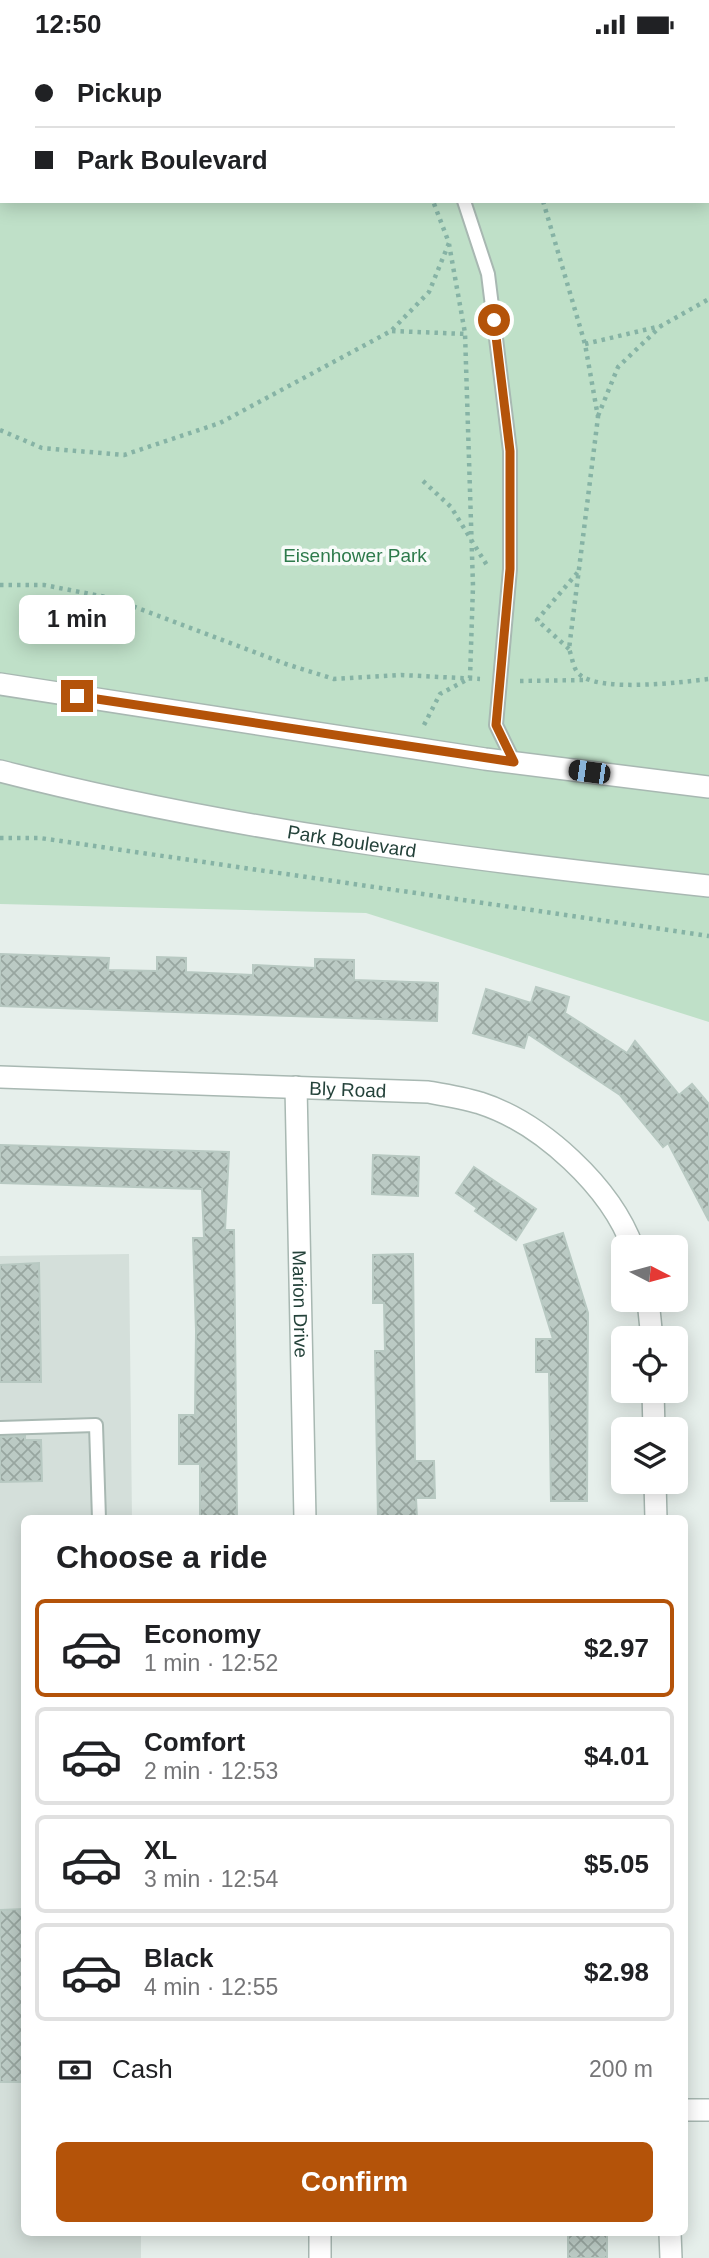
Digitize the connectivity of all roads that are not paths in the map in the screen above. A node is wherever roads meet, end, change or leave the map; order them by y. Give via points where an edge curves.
1 (465, 203) edge
2 (0, 684) edge
3 (514, 762) junction
4 (0, 771) edge
5 (709, 787) edge
6 (709, 885) edge
7 (0, 1077) edge
8 (296, 1087) junction
9 (626, 1235) edge
10 (0, 1429) edge
11 (655, 1494) edge
12 (99, 1515) edge
13 (305, 1515) edge
14 (656, 1515) edge
15 (688, 2110) edge
16 (709, 2110) edge
17 (320, 2236) edge
18 (670, 2236) edge
19 (320, 2258) edge
20 (671, 2258) edge

1 - 3 lane via 488,274 510,451 510,569 496,725
2 - 3 street
3 - 5 street
4 - 6 street, Park Boulevard via 105,798 283,829 558,869
7 - 8 street, Bly Road
8 - 9 street, Bly Road via 428,1092 481,1104 519,1121 572,1160 607,1200
8 - 13 street, Marion Drive
10 - 12 lane via 96,1425
11 - 14 street
15 - 16 street
17 - 19 street
18 - 20 street

